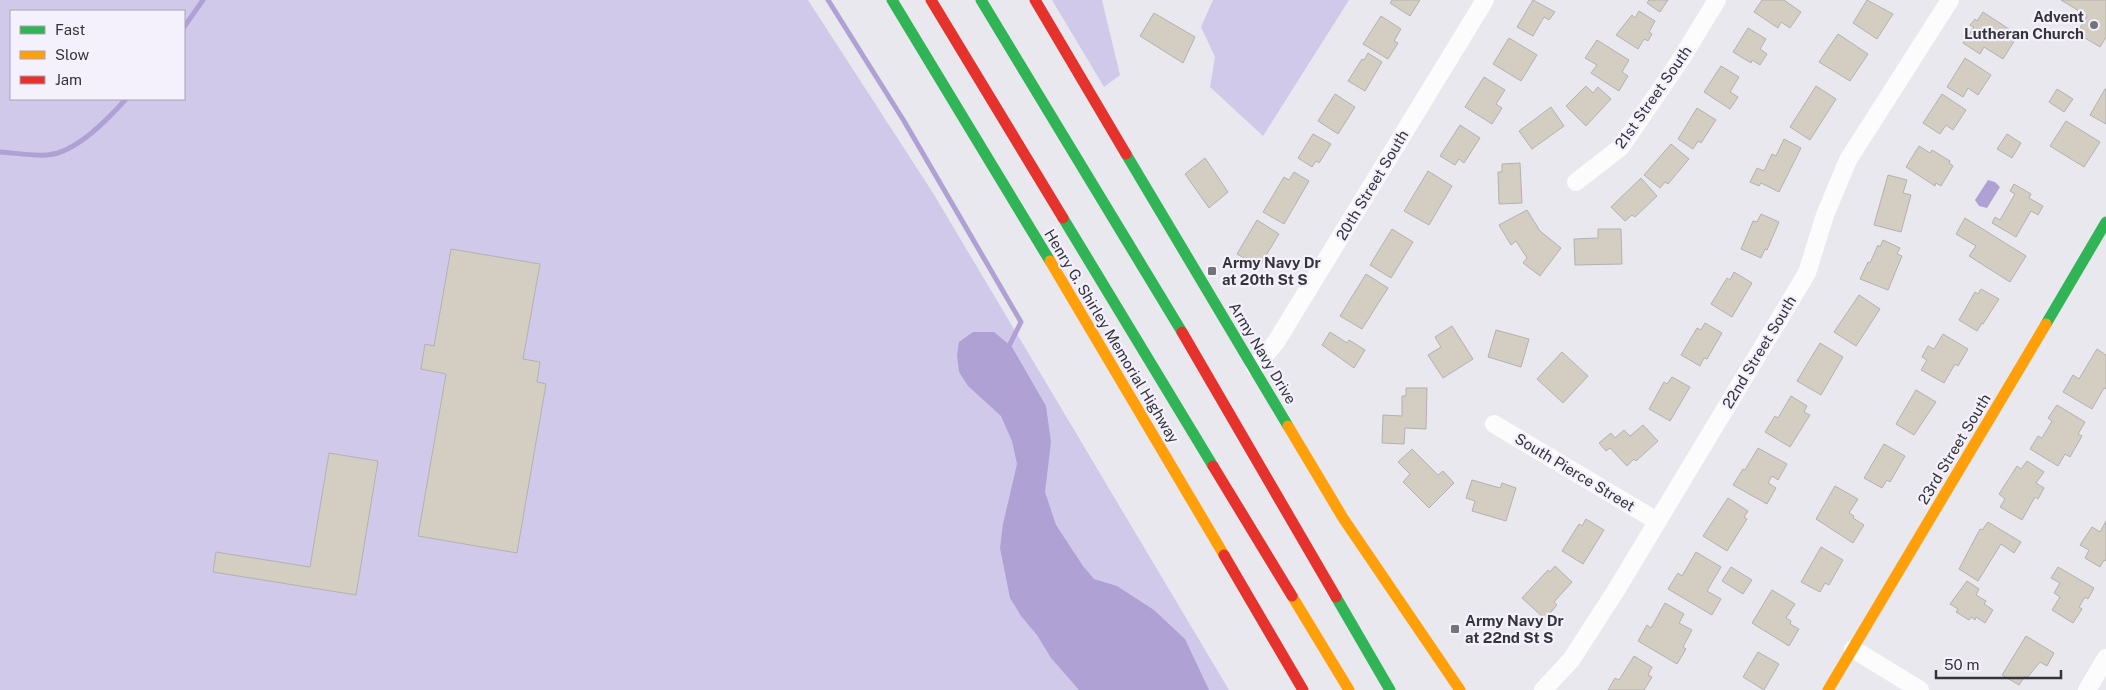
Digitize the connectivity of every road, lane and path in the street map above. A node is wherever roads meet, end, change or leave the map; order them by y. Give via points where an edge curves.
1 (892, 0) edge
2 (931, 0) edge
3 (981, 0) edge
4 (1035, 0) edge
5 (1485, 0) edge
6 (1717, 0) edge
7 (1950, 0) edge
8 (1576, 182) dead end
9 (2106, 222) edge
10 (1255, 367) junction
11 (1494, 424) dead end
12 (1657, 521) junction
13 (1853, 649) junction
14 (2106, 658) edge
15 (1303, 690) edge
16 (1349, 690) edge
17 (1390, 690) edge
18 (1460, 690) edge
19 (1544, 690) edge
20 (1828, 690) edge
21 (1920, 690) edge
22 (2086, 690) edge

1 - 15 main road, Henry G. Shirley Memorial Highway
2 - 16 main road
3 - 17 main road via 1219,394
4 - 10 main road, Army Navy Drive
5 - 10 street, 20th Street South via 1276,342
6 - 8 street, 21st Street South via 1621,147
7 - 12 street, 22nd Street South via 1848,160 1825,215 1807,273
9 - 13 main road, 23rd Street South
10 - 18 main road, Army Navy Drive via 1343,518
11 - 12 street, South Pierce Street
12 - 19 street, 22nd Street South via 1572,660
13 - 20 main road, 23rd Street South
13 - 21 street
14 - 22 street

